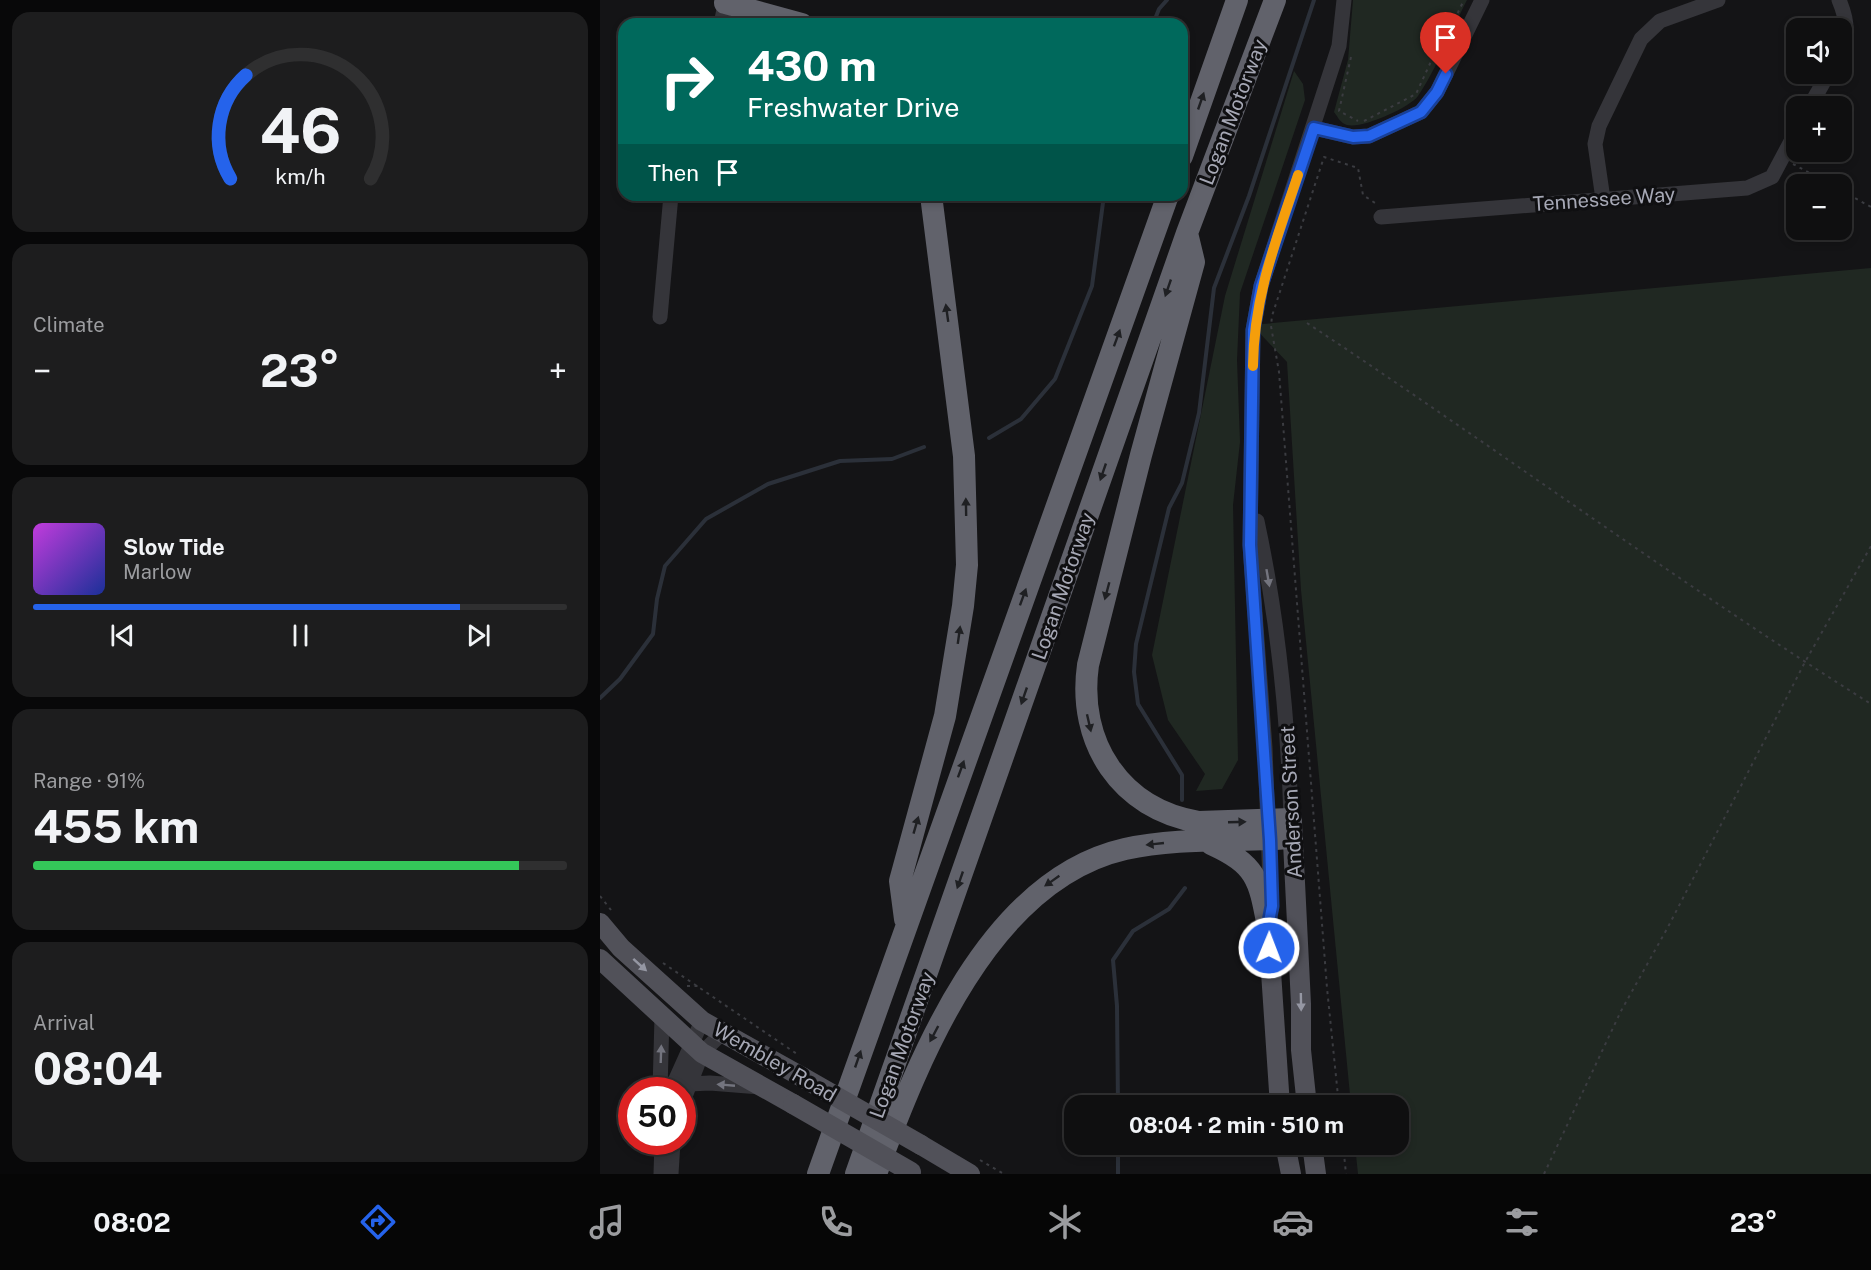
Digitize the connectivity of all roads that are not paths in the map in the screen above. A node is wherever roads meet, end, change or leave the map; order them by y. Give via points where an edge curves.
1 (1237, 0) edge
2 (1275, 0) edge
3 (1344, 0) edge
4 (1482, 0) edge
5 (1718, 0) edge
6 (1839, 0) edge
7 (721, 7) edge
8 (773, 18) edge
9 (1845, 18) edge
10 (1314, 128) junction
11 (1188, 139) edge
12 (1786, 151) edge
13 (1603, 199) junction
14 (670, 201) edge
15 (932, 201) edge
16 (1166, 201) edge
17 (1381, 217) road end
18 (1187, 233) junction
19 (660, 318) dead end
20 (1252, 500) junction
21 (1292, 829) junction
22 (1269, 830) junction
23 (1207, 842) junction
24 (607, 919) edge
25 (906, 923) junction
26 (1268, 927) junction
27 (600, 959) edge
28 (662, 1017) junction
29 (702, 1021) junction
30 (722, 1033) junction
31 (696, 1048) junction
32 (660, 1077) edge
33 (679, 1077) edge
34 (690, 1077) edge
35 (696, 1084) edge
36 (764, 1087) junction
37 (1279, 1095) edge
38 (1306, 1095) edge
39 (662, 1155) edge
40 (672, 1155) edge
41 (1287, 1155) edge
42 (1313, 1155) edge
43 (913, 1173) edge
44 (661, 1174) edge
45 (671, 1174) edge
46 (818, 1174) edge
47 (856, 1174) edge
48 (876, 1174) edge
49 (970, 1174) edge
50 (1291, 1174) edge
51 (1316, 1174) edge

11 -> 1 highway, Logan Motorway
2 - 18 highway, Logan Motorway
3 - 10 street, Anderson Street via 1339,46
4 - 10 street via 1437,92 1421,112 1369,136 1353,137
5 - 13 street via 1660,21 1641,39 1599,126 1595,144
6 - 9 street
7 - 8 highway
10 - 20 street, Anderson Street via 1261,286 1253,330
12 - 13 street, Tennessee Way via 1772,177 1747,188
13 - 17 street, Tennessee Way
14 - 19 street
25 -> 15 highway via 900,881 945,716 962,617 966,565 964,456
25 -> 16 highway, Logan Motorway
18 -> 22 highway via 1194,262 1088,665 1086,709 1104,760 1126,787 1152,806 1184,819
18 -> 47 highway, Logan Motorway
20 -> 21 street, Anderson Street via 1281,662
20 - 22 street, Anderson Street via 1250,545
21 - 22 highway
21 -> 38 main road, Anderson Street via 1301,992 1300,1050
22 - 23 highway
22 - 26 street, Anderson Street via 1272,906
23 - 26 highway via 1249,866
23 -> 48 highway via 1143,845 1104,854 1063,874 1021,908 992,943 938,1027 901,1105
24 -> 29 main road, Wembley Road via 621,948
46 -> 25 highway, Logan Motorway
26 - 37 main road, Anderson Street
27 - 28 main road, Wembley Road
28 - 31 main road, Wembley Road
32 -> 28 street
29 - 30 main road, Wembley Road
29 - 31 street
30 - 31 street
30 - 49 main road, Wembley Road, bridge
31 - 33 street
31 - 34 street
31 - 36 main road, Wembley Road
36 -> 35 street
36 - 43 main road, Wembley Road, bridge
39 - 44 street
40 - 45 street
41 - 50 main road
42 - 51 main road

